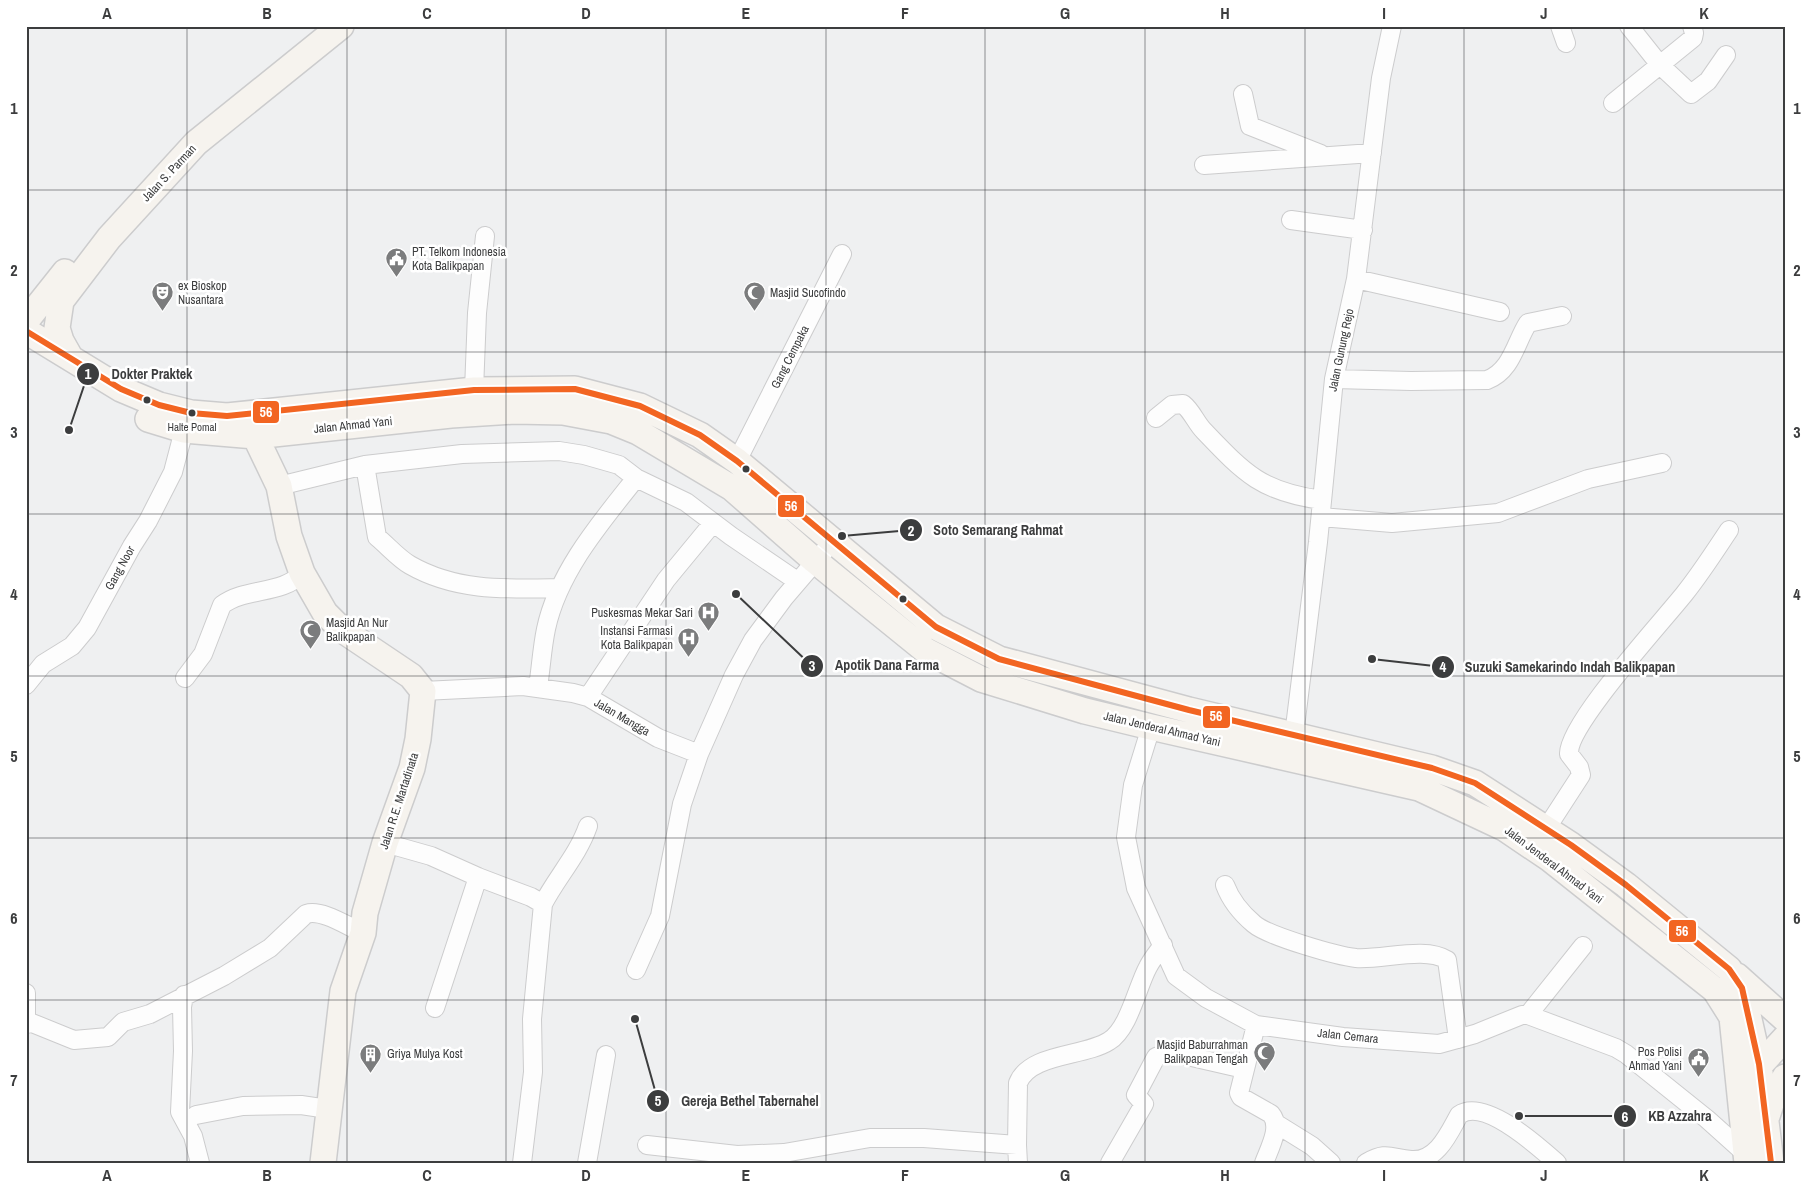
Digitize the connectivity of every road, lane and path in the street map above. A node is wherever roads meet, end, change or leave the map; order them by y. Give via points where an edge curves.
1 (319, 26) edge
2 (341, 26) edge
3 (1392, 26) edge
4 (1629, 26) edge
5 (1692, 26) edge
6 (1726, 55) dead end
7 (1660, 65) junction
8 (1243, 94) dead end
9 (1613, 103) dead end
10 (1372, 153) junction
11 (1327, 156) junction
12 (1204, 165) dead end
13 (1291, 220) dead end
14 (1363, 230) junction
15 (486, 236) dead end
16 (842, 254) dead end
17 (1356, 279) junction
18 (1500, 312) dead end
19 (1562, 316) dead end
20 (26, 321) edge
21 (26, 331) edge
22 (26, 345) edge
23 (70, 357) junction
24 (1334, 379) junction
25 (474, 390) junction
26 (451, 415) joint
27 (1156, 418) dead end
28 (184, 430) junction
29 (255, 436) junction
30 (737, 461) junction
31 (1662, 463) dead end
32 (365, 465) junction
33 (636, 478) junction
34 (279, 486) junction
35 (1322, 500) junction
36 (1321, 517) junction
37 (713, 523) junction
38 (1729, 530) dead end
39 (832, 542) junction
40 (814, 560) junction
41 (302, 573) junction
42 (797, 581) junction
43 (560, 588) junction
44 (185, 678) dead end
45 (26, 685) edge
46 (538, 687) junction
47 (423, 691) junction
48 (588, 697) junction
49 (1150, 727) junction
50 (1294, 735) junction
51 (699, 754) junction
52 (588, 826) dead end
53 (1546, 829) junction
54 (385, 843) junction
55 (478, 877) junction
56 (1225, 885) dead end
57 (543, 904) junction
58 (362, 933) junction
59 (1163, 944) junction
60 (1583, 946) dead end
61 (636, 970) dead end
62 (1729, 970) junction
63 (26, 993) edge
64 (184, 995) junction
65 (435, 1008) dead end
66 (1528, 1015) junction
67 (26, 1016) edge
68 (1785, 1019) edge
69 (1741, 1023) junction
70 (26, 1024) edge
71 (1256, 1025) junction
72 (1458, 1039) junction
73 (1782, 1046) edge
74 (606, 1055) dead end
75 (1759, 1064) junction
76 (1244, 1069) junction
77 (1785, 1077) edge
78 (1741, 1096) junction
79 (328, 1108) junction
80 (196, 1115) dead end
81 (1766, 1118) junction
82 (1275, 1124) junction
83 (647, 1146) dead end
84 (1018, 1154) edge
85 (1746, 1158) edge
86 (200, 1163) edge
87 (323, 1163) edge
88 (522, 1163) edge
89 (587, 1163) edge
90 (1110, 1163) edge
91 (1264, 1163) edge
92 (1331, 1163) edge
93 (1366, 1163) edge
94 (1557, 1163) edge
95 (1770, 1163) edge

1 - 20 main road, Jalan S. Parman via 189,132 98,232
2 - 23 main road, Jalan S. Parman via 196,143 109,238 61,301 57,328
3 - 10 street, Jalan Gunung Rejo via 1381,78
4 - 7 street
5 - 7 street via 1693,38
6 - 7 street via 1708,80 1691,94
7 - 9 street
8 - 11 street via 1252,128
10 - 11 street
10 - 14 street, Jalan Gunung Rejo
11 - 12 street
13 - 14 street
14 - 17 street, Jalan Gunung Rejo
15 - 25 street
16 - 30 street, Gang Cempaka
17 - 18 street
17 - 24 street, Jalan Gunung Rejo
19 - 24 street via 1528,323 1514,354 1495,376 1487,380
21 - 23 main road, Jalan Jenderal Ahmad Yani
22 - 28 main road via 114,402 148,419
23 - 25 main road, Jalan Jenderal Ahmad Yani via 120,389 159,405 200,414 272,413
24 - 35 street, Jalan Gunung Rejo
25 - 30 main road, Jalan Jenderal Ahmad Yani via 576,389 640,406 700,435
26 - 29 main road, Jalan Ahmad Yani
26 - 40 main road, Jalan Jenderal Ahmad Yani via 563,412 611,421 645,436 732,488
27 - 35 street via 1172,405 1183,404 1202,429 1262,484
28 - 29 main road
28 - 45 street, Gang Noor via 173,472 87,628 72,646 43,664
29 - 34 main road
30 - 39 main road, Jalan Jenderal Ahmad Yani
31 - 36 street via 1588,479 1498,513 1392,523
32 - 33 street via 462,454 559,451 619,465
32 - 34 street
32 - 43 street via 377,538 409,564 453,583 486,589
33 - 37 street via 686,502
33 - 43 street via 591,538
34 - 41 main road via 289,536
35 - 36 street, Jalan Gunung Rejo
36 - 50 street, Jalan Gunung Rejo
37 - 42 street
37 - 48 street via 666,580
38 - 53 street via 1686,592 1597,701 1573,738 1570,754 1581,775
39 - 40 street
39 - 50 main road, Jalan Jenderal Ahmad Yani via 936,627 999,659
40 - 42 street
40 - 49 main road, Jalan Jenderal Ahmad Yani via 925,650 982,679
41 - 44 street via 285,586 252,591 222,605 203,654
41 - 47 main road via 325,613 341,629 410,676
42 - 51 street via 753,640
43 - 46 street via 546,629
46 - 47 street, Jalan Mangga
46 - 48 street, Jalan Mangga
47 - 54 main road, Jalan R.E. Martadinata via 412,768
48 - 51 street, Jalan Mangga via 658,738
49 - 59 street, Jalan Cemara via 1133,785 1126,837 1136,888
49 - 69 main road, Jalan Jenderal Ahmad Yani via 1420,788 1464,807 1504,828 1550,860 1715,990
50 - 53 main road, Jalan Jenderal Ahmad Yani via 1432,768 1475,783
51 - 61 street via 682,804 660,916
52 - 57 street via 579,849
53 - 62 main road, Jalan Jenderal Ahmad Yani via 1626,885
54 - 55 street via 431,856
54 - 58 main road, Jalan R.E. Martadinata
55 - 57 street
55 - 65 street
56 - 72 street via 1230,899 1256,926 1306,946 1356,958 1433,954 1447,960
57 - 88 street via 532,1018 532,1088
58 - 64 street via 320,914 306,914 270,948 224,976
58 - 79 main road, Jalan R.E. Martadinata via 343,991
59 - 71 street, Jalan Cemara via 1176,976 1206,998
59 - 84 street via 1148,967 1122,1027 1111,1041 1054,1058 1021,1074 1018,1083
60 - 66 street
62 - 68 main road
62 - 69 main road, Jalan Jenderal Ahmad Yani via 1742,988
63 - 67 street
64 - 70 street via 150,1014 123,1022 108,1037 74,1040 32,1023
64 - 86 street via 180,1112
66 - 72 street, Jalan Cemara
66 - 85 street via 1626,1054 1707,1119
69 - 73 main road
69 - 75 main road, Jalan Jenderal Ahmad Yani
69 - 78 main road, Jalan Jenderal Ahmad Yani
71 - 72 street, Jalan Cemara via 1343,1037 1439,1044
71 - 76 street
73 - 75 main road
74 - 89 street
75 - 78 main road via 1747,1080
75 - 81 main road, Jalan Jenderal Ahmad Yani
76 - 82 street via 1239,1095 1271,1114
76 - 90 street via 1170,1052 1156,1057 1136,1095 1145,1103
77 - 81 main road
78 - 85 main road, Jalan Jenderal Ahmad Yani
79 - 80 street via 243,1106
79 - 87 main road, Jalan R.E. Martadinata
81 - 95 main road, Jalan Jenderal Ahmad Yani
82 - 91 street
82 - 92 street via 1312,1146
83 - 84 street via 736,1155 784,1153 870,1138 924,1138
93 - 94 street via 1384,1155 1412,1160 1428,1158 1444,1142 1459,1114 1474,1111 1500,1120

